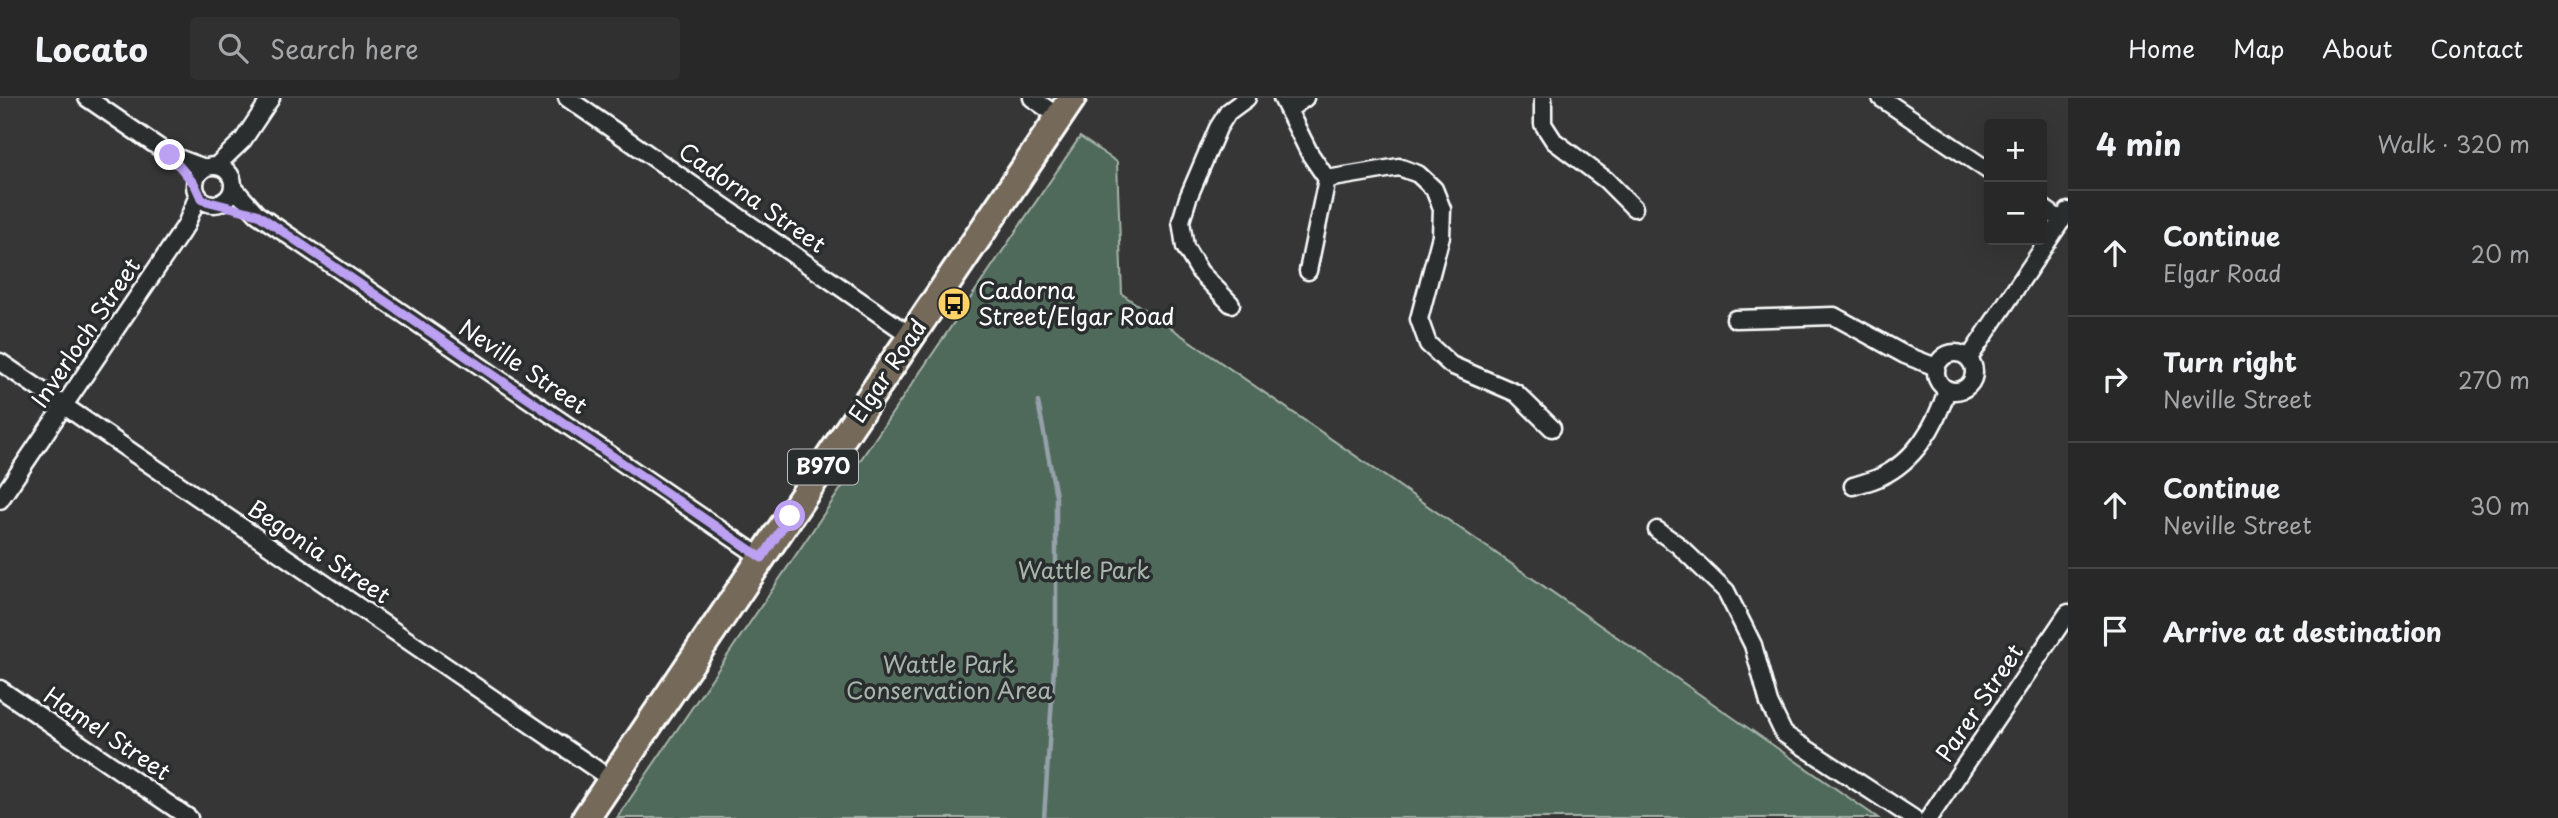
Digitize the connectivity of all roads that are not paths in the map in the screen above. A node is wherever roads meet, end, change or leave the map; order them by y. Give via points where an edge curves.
1 (87, 98) edge
2 (271, 98) edge
3 (567, 98) edge
4 (1032, 98) edge
5 (1247, 98) edge
6 (1305, 98) edge
7 (1543, 98) edge
8 (1881, 98) edge
9 (1285, 104) edge
10 (1065, 107) edge
11 (243, 140) junction
12 (170, 155) junction
13 (211, 167) junction
14 (1984, 169) edge
15 (1327, 179) junction
16 (231, 181) junction
17 (197, 190) junction
18 (217, 203) junction
19 (1634, 208) dead end
20 (2047, 209) edge
21 (257, 214) junction
22 (2065, 216) edge
23 (186, 225) junction
24 (1308, 271) dead end
25 (1231, 304) dead end
26 (1735, 319) dead end
27 (911, 336) junction
28 (1969, 358) junction
29 (0, 362) edge
30 (1936, 367) junction
31 (1948, 390) junction
32 (64, 405) junction
33 (1552, 428) dead end
34 (1853, 486) dead end
35 (0, 500) edge
36 (1657, 530) dead end
37 (762, 558) junction
38 (2068, 613) edge
39 (0, 688) edge
40 (612, 780) junction
41 (189, 818) edge
42 (586, 818) edge
43 (1913, 818) edge
44 (1929, 818) edge

1 - 12 street
2 - 11 street
3 - 27 street, Cadorna Street
4 - 10 street
5 - 25 street via 1228,112 1218,128 1181,221 1185,247 1200,272
6 - 9 street
7 - 19 street via 1543,124 1554,141
8 - 14 street
9 - 15 street
10 - 27 main road, Elgar Road / B970
11 - 13 street
11 - 16 street
12 - 13 street
12 - 17 street
13 - 16 street via 226,170
13 - 17 street via 198,175
15 - 24 street
15 - 33 street via 1399,167 1418,174 1434,189 1442,209 1441,236 1419,319 1428,344 1451,365 1516,393
16 - 18 street via 228,197
16 - 21 street, Neville Street
17 - 18 street via 202,200
17 - 23 street, Inverloch Street
18 - 21 street, Neville Street
18 - 23 street, Inverloch Street
20 - 22 street
21 - 37 street, Neville Street
22 - 28 street
23 - 32 street, Inverloch Street
26 - 30 street via 1834,316
27 - 37 main road, Elgar Road / B970
28 - 30 street via 1950,354
28 - 31 street via 1974,370 1971,383 1961,391
29 - 32 street, Begonia Street
30 - 31 street via 1936,378
31 - 34 street via 1933,428 1908,458 1882,477
32 - 35 street, Inverloch Street
32 - 40 street, Begonia Street
36 - 43 street via 1726,591 1752,645 1784,734
37 - 40 main road, Elgar Road / B970
38 - 44 street, Parer Street
39 - 41 street, Hamel Street
40 - 42 main road, Elgar Road / B970

